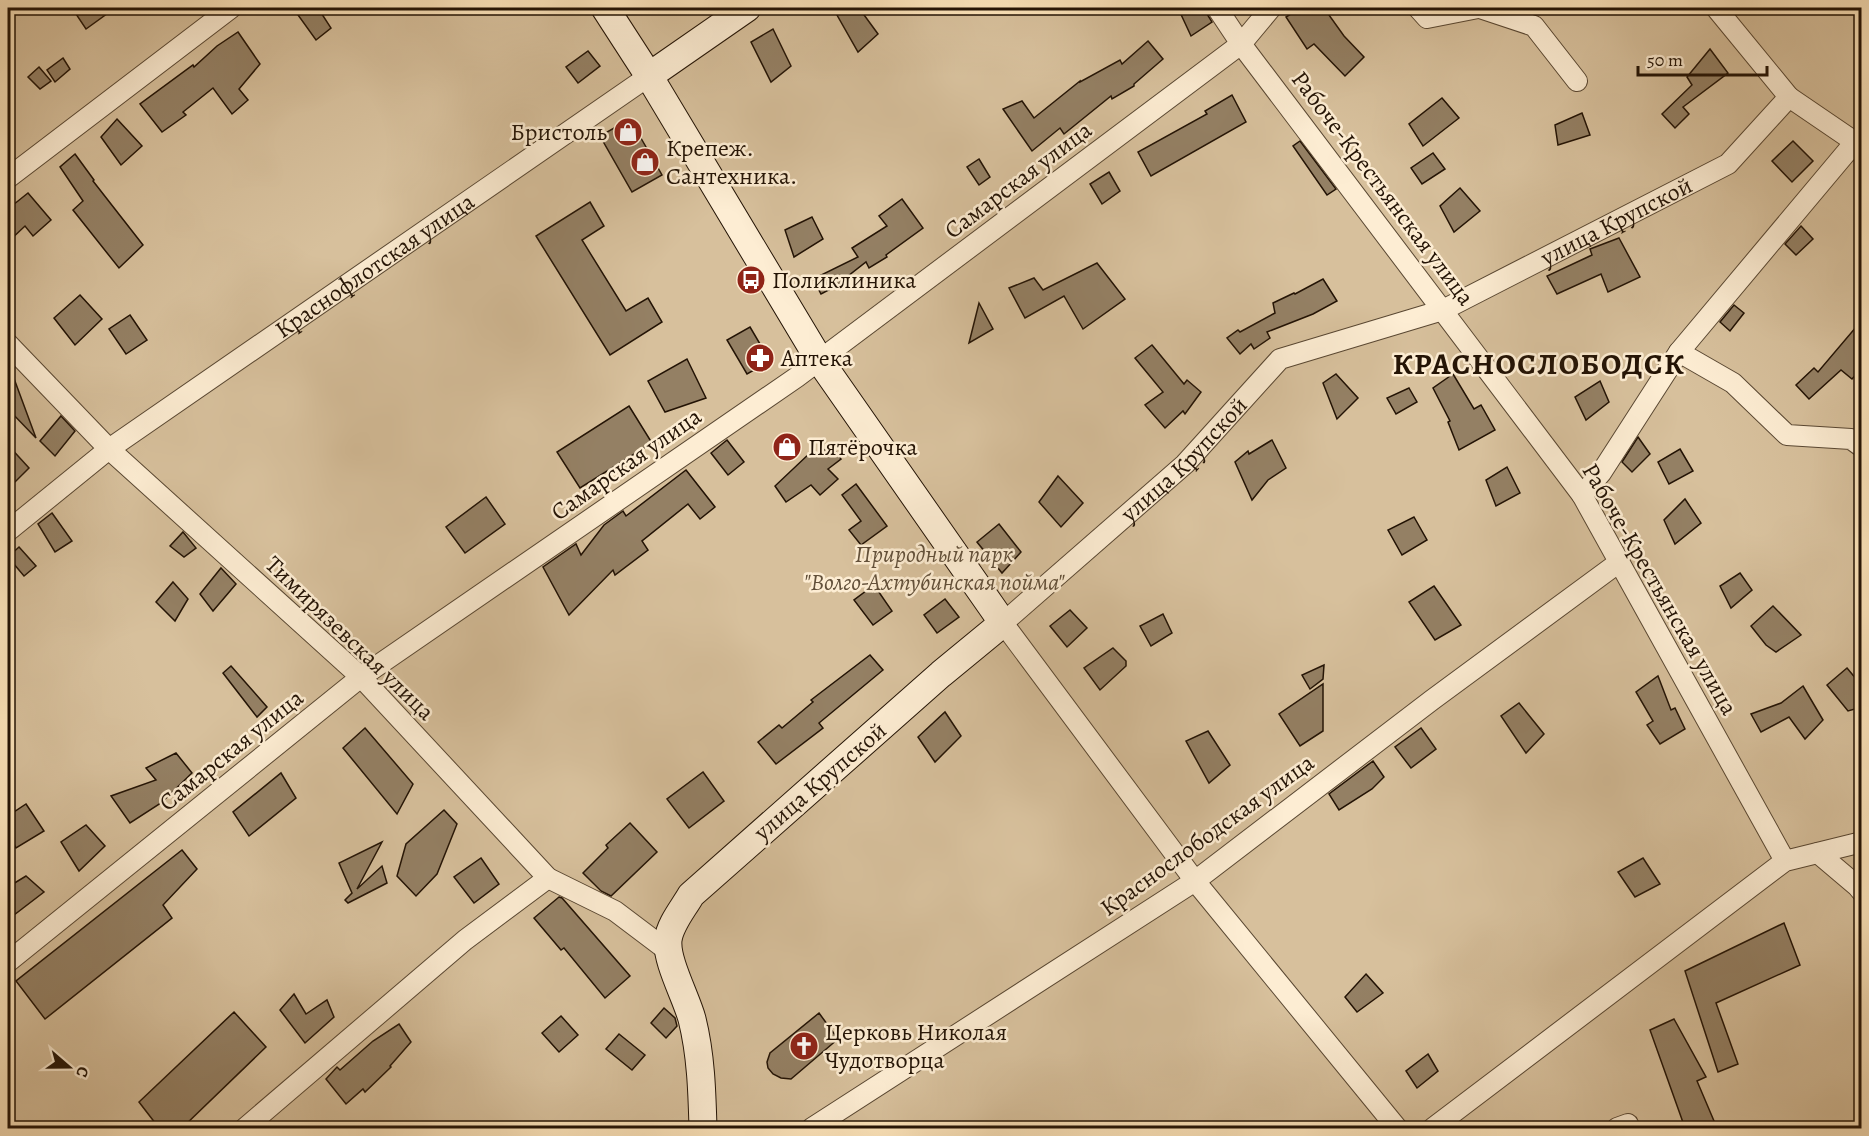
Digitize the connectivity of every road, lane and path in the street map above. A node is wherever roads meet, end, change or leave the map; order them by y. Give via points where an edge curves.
1 (231, 8) edge
2 (605, 8) edge
3 (747, 8) edge
4 (1217, 8) edge
5 (1271, 8) edge
6 (1418, 8) edge
7 (1479, 8) edge
8 (1716, 8) edge
9 (1241, 44) junction
10 (649, 76) junction
11 (1577, 81) dead end
12 (1789, 97) junction
13 (1858, 148) edge
14 (8, 178) edge
15 (1443, 310) junction
16 (8, 344) edge
17 (1679, 352) junction
18 (820, 361) junction
19 (1862, 447) edge
20 (109, 449) junction
21 (1582, 495) junction
22 (8, 531) edge
23 (1618, 563) junction
24 (1003, 623) junction
25 (361, 677) junction
26 (1862, 842) edge
27 (1818, 853) junction
28 (1785, 861) junction
29 (548, 878) junction
30 (1195, 881) junction
31 (1862, 892) edge
32 (668, 951) junction
33 (10, 955) edge
34 (245, 1128) edge
35 (704, 1128) edge
36 (812, 1128) edge
37 (1397, 1128) edge
38 (1433, 1128) edge

1 - 14 street
2 - 10 street
3 - 10 street, Краснофлотская улица
4 - 9 street, Рабоче-Крестьянская улица
5 - 9 street, Самарская улица
6 - 7 street via 1427,18
7 - 11 street via 1534,26
8 - 12 street
9 - 15 street, Рабоче-Крестьянская улица
9 - 18 street, Самарская улица
10 - 18 street
10 - 20 street, Краснофлотская улица
12 - 13 street
12 - 15 street, улица Крупской via 1728,164
13 - 17 street
15 - 21 street, Рабоче-Крестьянская улица
15 - 24 street, улица Крупской via 1280,359 1185,464
16 - 20 street, Тимирязевская улица
17 - 19 street via 1733,383 1787,435 1851,439
17 - 21 street via 1601,473
18 - 24 street
18 - 25 street, Самарская улица
20 - 22 street, Краснофлотская улица
20 - 25 street, Тимирязевская улица
21 - 23 street, Рабоче-Крестьянская улица
23 - 28 street, Рабоче-Крестьянская улица
23 - 30 street, Краснослободская улица
24 - 30 street
24 - 32 street, улица Крупской via 691,895 672,927
25 - 29 street, Тимирязевская улица
25 - 33 street, Самарская улица
26 - 27 street
27 - 28 street
27 - 31 street
28 - 38 street
29 - 32 street, Тимирязевская улица via 615,911
29 - 34 street via 465,940
30 - 36 street, Краснослободская улица
30 - 37 street
32 - 35 street via 692,1018 700,1060

